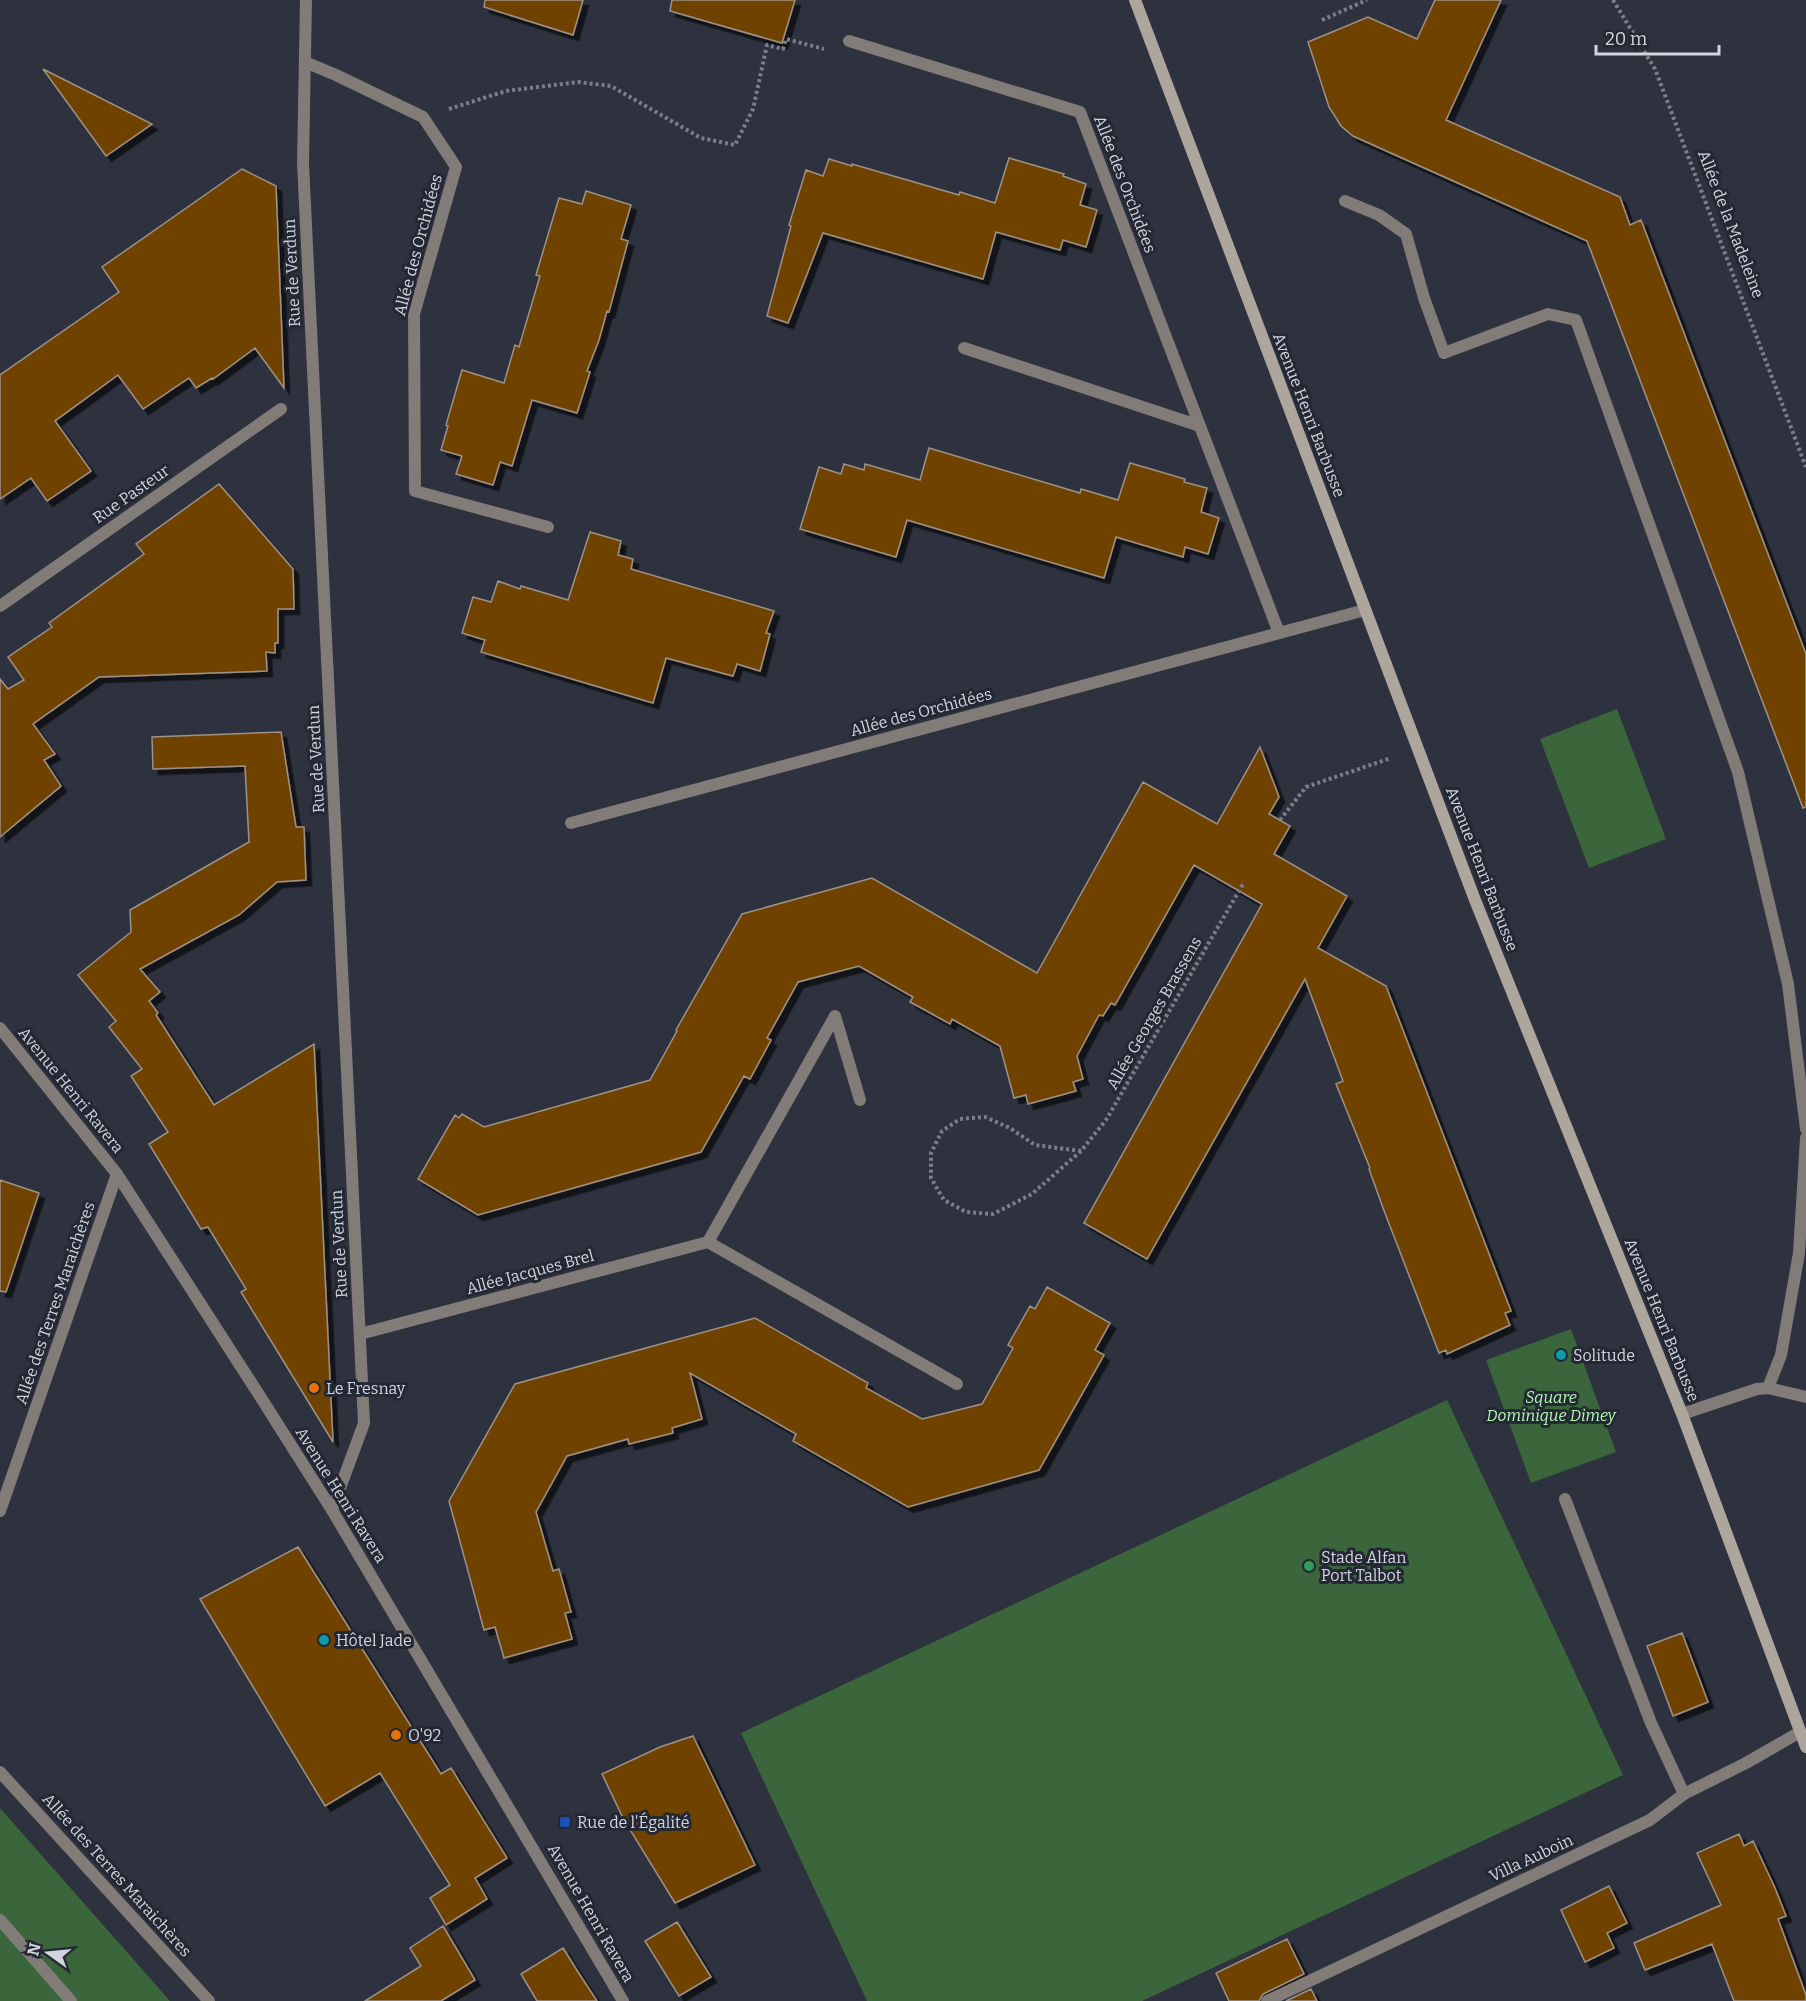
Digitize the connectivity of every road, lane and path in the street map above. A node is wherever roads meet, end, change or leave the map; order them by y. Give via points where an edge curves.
1 (306, 0) edge
2 (1135, 0) edge
3 (1367, 0) edge
4 (1613, 0) edge
5 (1322, 20) dead end
6 (849, 41) joint
7 (305, 63) junction
8 (423, 117) junction
9 (1345, 201) dead end
10 (964, 348) dead end
11 (281, 409) dead end
12 (1200, 426) junction
13 (1806, 467) edge
14 (548, 527) dead end
15 (0, 606) edge
16 (1365, 610) junction
17 (1279, 633) junction
18 (1418, 750) junction
19 (1280, 820) dead end
20 (571, 823) dead end
21 (1243, 884) dead end
22 (0, 1028) edge
23 (860, 1100) dead end
24 (1806, 1129) edge
25 (1806, 1138) edge
26 (1082, 1151) junction
27 (117, 1174) junction
28 (708, 1242) junction
29 (360, 1334) junction
30 (957, 1384) dead end
31 (1768, 1388) junction
32 (1806, 1396) edge
33 (1682, 1414) junction
34 (1565, 1499) dead end
35 (332, 1510) junction
36 (0, 1512) edge
37 (1800, 1732) junction
38 (1806, 1747) edge
39 (0, 1772) edge
40 (1684, 1794) junction
41 (0, 1920) edge
42 (71, 2001) edge
43 (209, 2001) edge
44 (624, 2001) edge
45 (1267, 2001) edge

1 - 7 street, Rue de Verdun
2 - 16 main road, Avenue Henri Barbusse
3 - 5 path
4 - 13 path, Allée de la Madeleine via 1655,69
6 - 8 path via 844,54 786,39 783,49 767,45 753,109 735,145 702,138 610,86 578,82 506,92
6 - 12 street, Allée des Orchidées via 1080,112
7 - 8 street
7 - 29 street, Rue de Verdun via 303,163
8 - 14 street, Allée des Orchidées via 456,167 414,314 415,491
9 - 24 street via 1378,215 1406,234 1444,353 1548,314 1576,320 1738,772 1788,984
10 - 12 street
11 - 15 street, Rue Pasteur
12 - 17 street, Allée des Orchidées
16 - 17 street, Allée des Orchidées
16 - 18 main road, Avenue Henri Barbusse
17 - 20 street, Allée des Orchidées
18 - 19 path via 1306,787
18 - 33 main road, Avenue Henri Barbusse
21 - 26 path, Allée Georges Brassens via 1106,1120
22 - 27 street, Avenue Henri Ravera
23 - 28 street via 835,1016
25 - 31 street via 1799,1253 1781,1355
26 - 26 path, Allée Georges Brassens via 1032,1194 993,1214 966,1212 944,1200 931,1178 931,1153 942,1131 960,1119 985,1117 1011,1128 1035,1145
27 - 35 street, Avenue Henri Ravera
27 - 36 street, Allée des Terres Maraichères
28 - 29 street, Allée Jacques Brel
28 - 30 street
29 - 35 street, Rue de Verdun via 364,1423
31 - 32 street
31 - 33 street
33 - 37 main road, Avenue Henri Barbusse
34 - 40 street via 1652,1723
35 - 44 street, Avenue Henri Ravera
37 - 38 main road, Avenue Henri Barbusse
37 - 40 street, Villa Auboin
39 - 43 street, Allée des Terres Maraichères
40 - 45 street, Villa Auboin via 1650,1820
41 - 42 street

